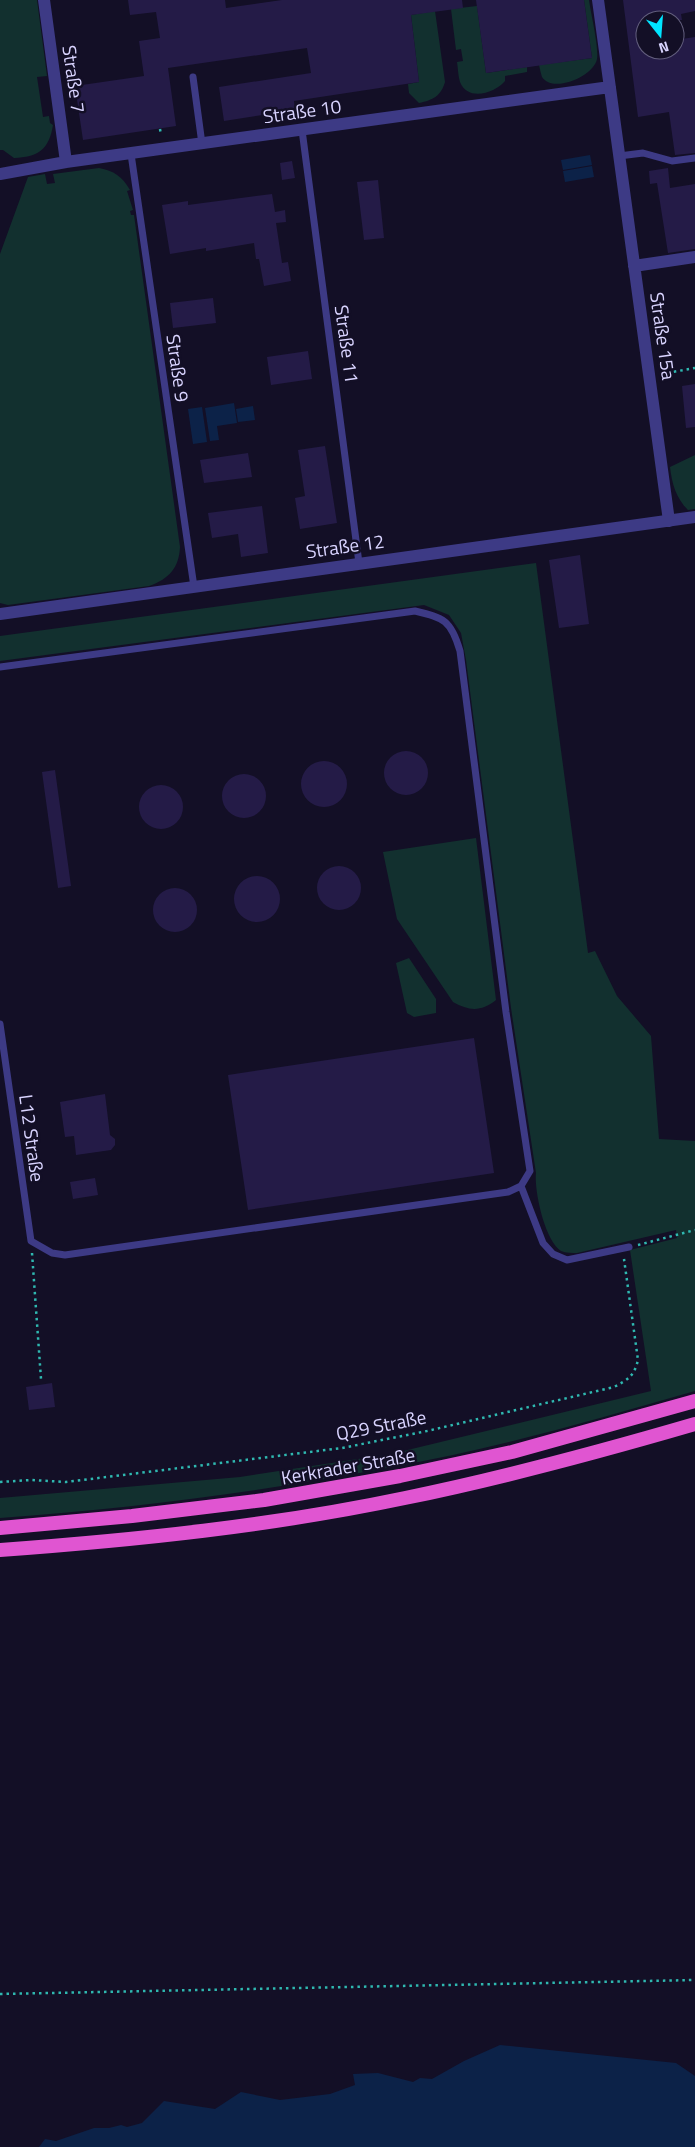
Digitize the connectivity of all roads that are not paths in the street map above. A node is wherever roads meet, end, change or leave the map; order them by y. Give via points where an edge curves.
1 (44, 0) edge
2 (598, 0) edge
3 (193, 77) dead end
4 (610, 87) junction
5 (302, 130) junction
6 (202, 144) junction
7 (131, 154) junction
8 (619, 156) junction
9 (695, 158) edge
10 (66, 162) junction
11 (0, 174) edge
12 (695, 257) edge
13 (634, 266) junction
14 (695, 517) edge
15 (669, 521) junction
16 (359, 563) junction
17 (194, 587) junction
18 (0, 614) edge
19 (0, 666) edge
20 (0, 1024) edge
21 (521, 1186) junction
22 (626, 1248) road end
23 (695, 1401) edge
24 (695, 1424) edge
25 (0, 1528) edge
26 (0, 1550) edge

1 - 10 street, Straße 7
2 - 4 street, Straße 15a
3 - 6 lane
4 - 5 street, Straße 10
4 - 8 street, Straße 15a
5 - 6 street, Straße 10
5 - 16 lane, Straße 11
6 - 7 street, Straße 10
7 - 10 street, Straße 10
7 - 17 lane, Straße 9
8 - 9 lane via 643,153 672,161
8 - 13 street, Straße 15a
10 - 11 street, Straße 10
12 - 13 street
13 - 15 street, Straße 15a
14 - 15 street, Straße 12
15 - 16 street, Straße 12
16 - 17 street, Straße 12
17 - 18 street, Straße 12
19 - 21 lane via 415,611 440,617 455,633 460,650 530,1171
20 - 21 lane, L12 Straße via 31,1242 52,1253 65,1255 508,1192
21 - 22 lane via 543,1243 553,1254 567,1260
23 - 25 highway, Kerkrader Straße via 512,1452 400,1476 264,1500
24 - 26 highway via 519,1473 404,1499 137,1540

